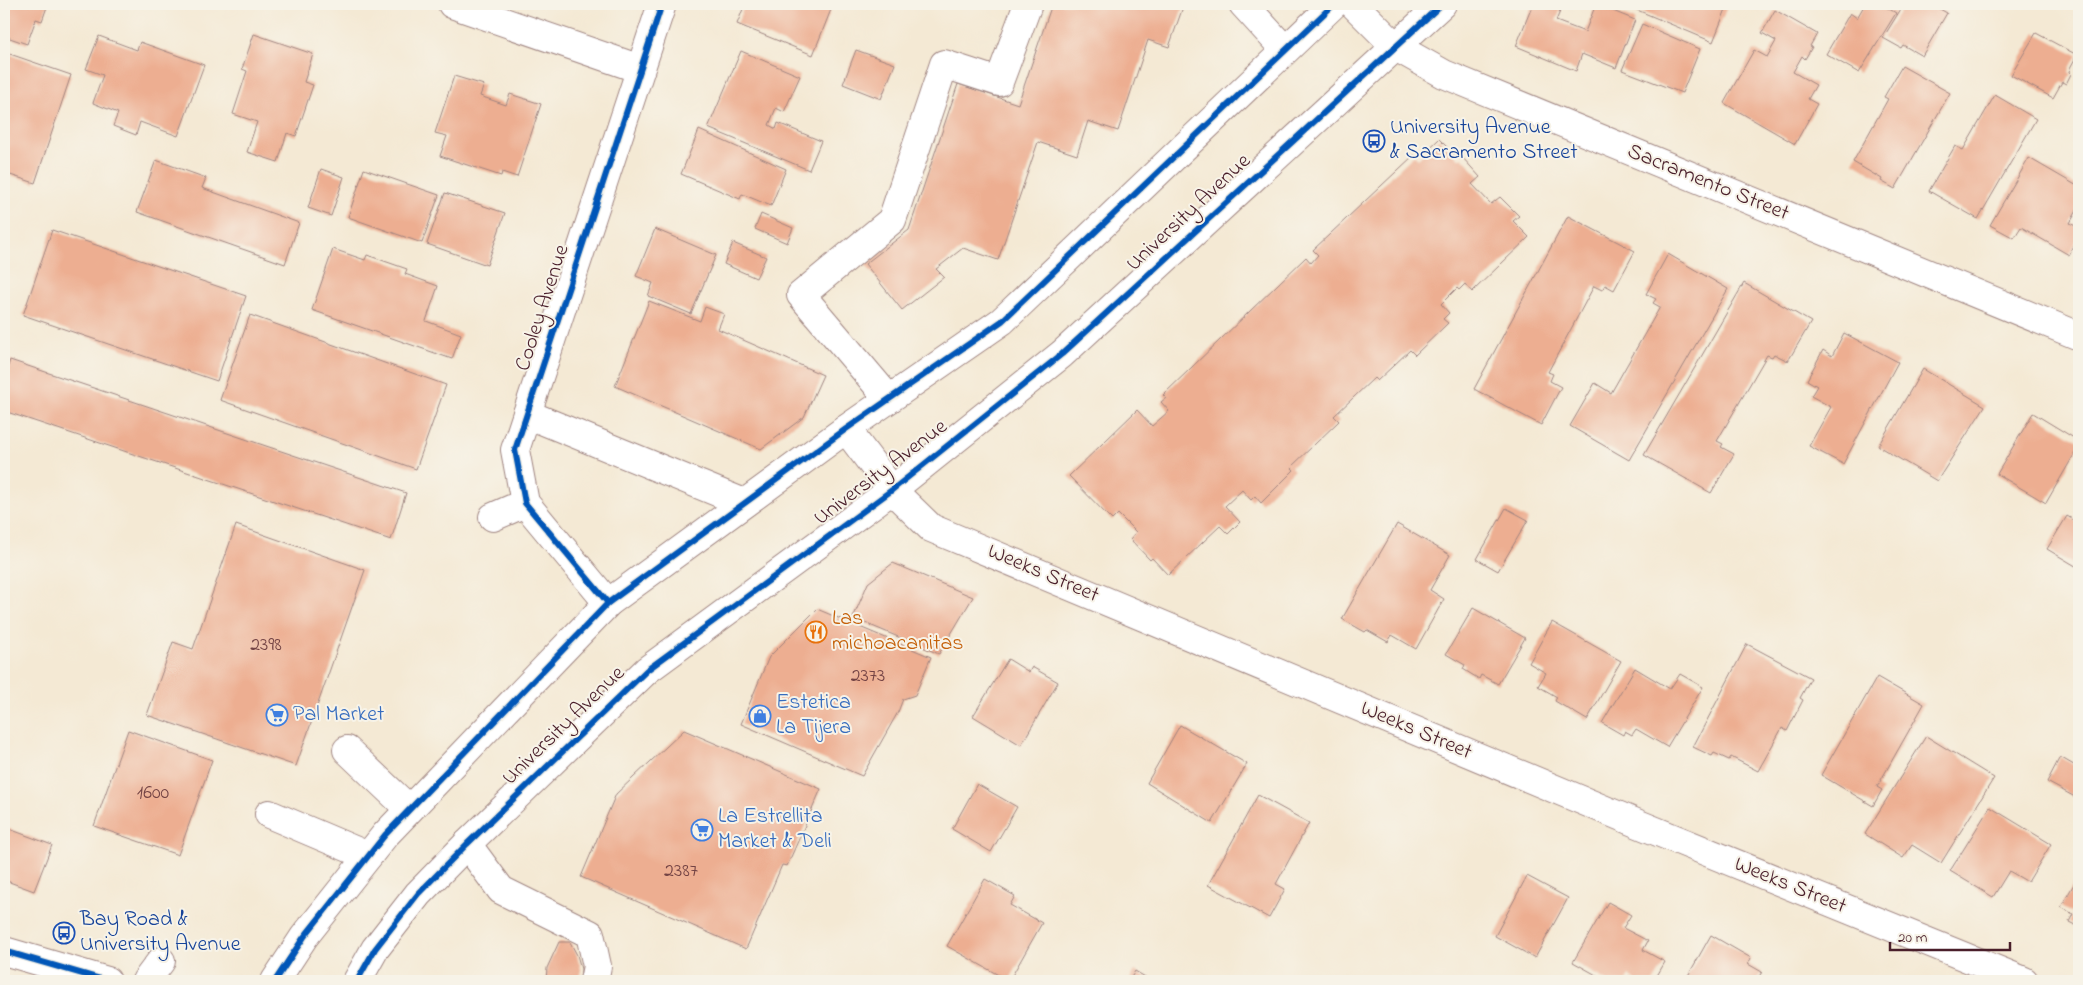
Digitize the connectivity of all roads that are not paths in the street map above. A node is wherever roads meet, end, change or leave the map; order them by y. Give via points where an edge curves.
1 (452, 4) edge
2 (662, 4) edge
3 (1028, 4) edge
4 (1243, 4) edge
5 (1334, 4) edge
6 (1353, 4) edge
7 (1442, 4) edge
8 (1396, 47) junction
9 (1285, 50) junction
10 (640, 69) junction
11 (2079, 336) edge
12 (888, 400) junction
13 (527, 414) junction
14 (846, 429) junction
15 (892, 490) junction
16 (526, 503) junction
17 (744, 503) junction
18 (493, 517) dead end
19 (608, 603) junction
20 (348, 750) dead end
21 (409, 809) junction
22 (270, 814) dead end
23 (467, 844) junction
24 (368, 856) junction
25 (4, 951) edge
26 (107, 981) edge
27 (275, 981) edge
28 (357, 981) edge
29 (594, 981) edge
30 (2024, 981) edge

1 - 10 main road
2 - 10 main road, Cooley Avenue
3 - 12 main road via 1000,82 944,64 892,220 801,295
4 - 9 main road
5 - 9 main road
6 - 8 main road, Sacramento Street
7 - 8 main road, University Avenue
8 - 11 main road, Sacramento Street via 1444,74
8 - 15 main road, University Avenue via 1062,354
9 - 12 main road via 1002,321
10 - 13 main road, Cooley Avenue
12 - 14 main road
13 - 16 main road, Cooley Avenue via 516,450
13 - 17 main road
14 - 15 main road, Weeks Street
14 - 17 main road
15 - 23 main road, University Avenue via 647,670
15 - 30 main road, Weeks Street via 931,528 1632,822
16 - 18 main road
16 - 19 main road, Cooley Avenue
17 - 19 main road
19 - 21 main road
20 - 21 main road
21 - 24 main road
22 - 24 main road
23 - 28 main road, University Avenue via 396,921
23 - 29 main road via 501,890 590,934 597,966
24 - 27 main road via 304,937
25 - 26 main road

